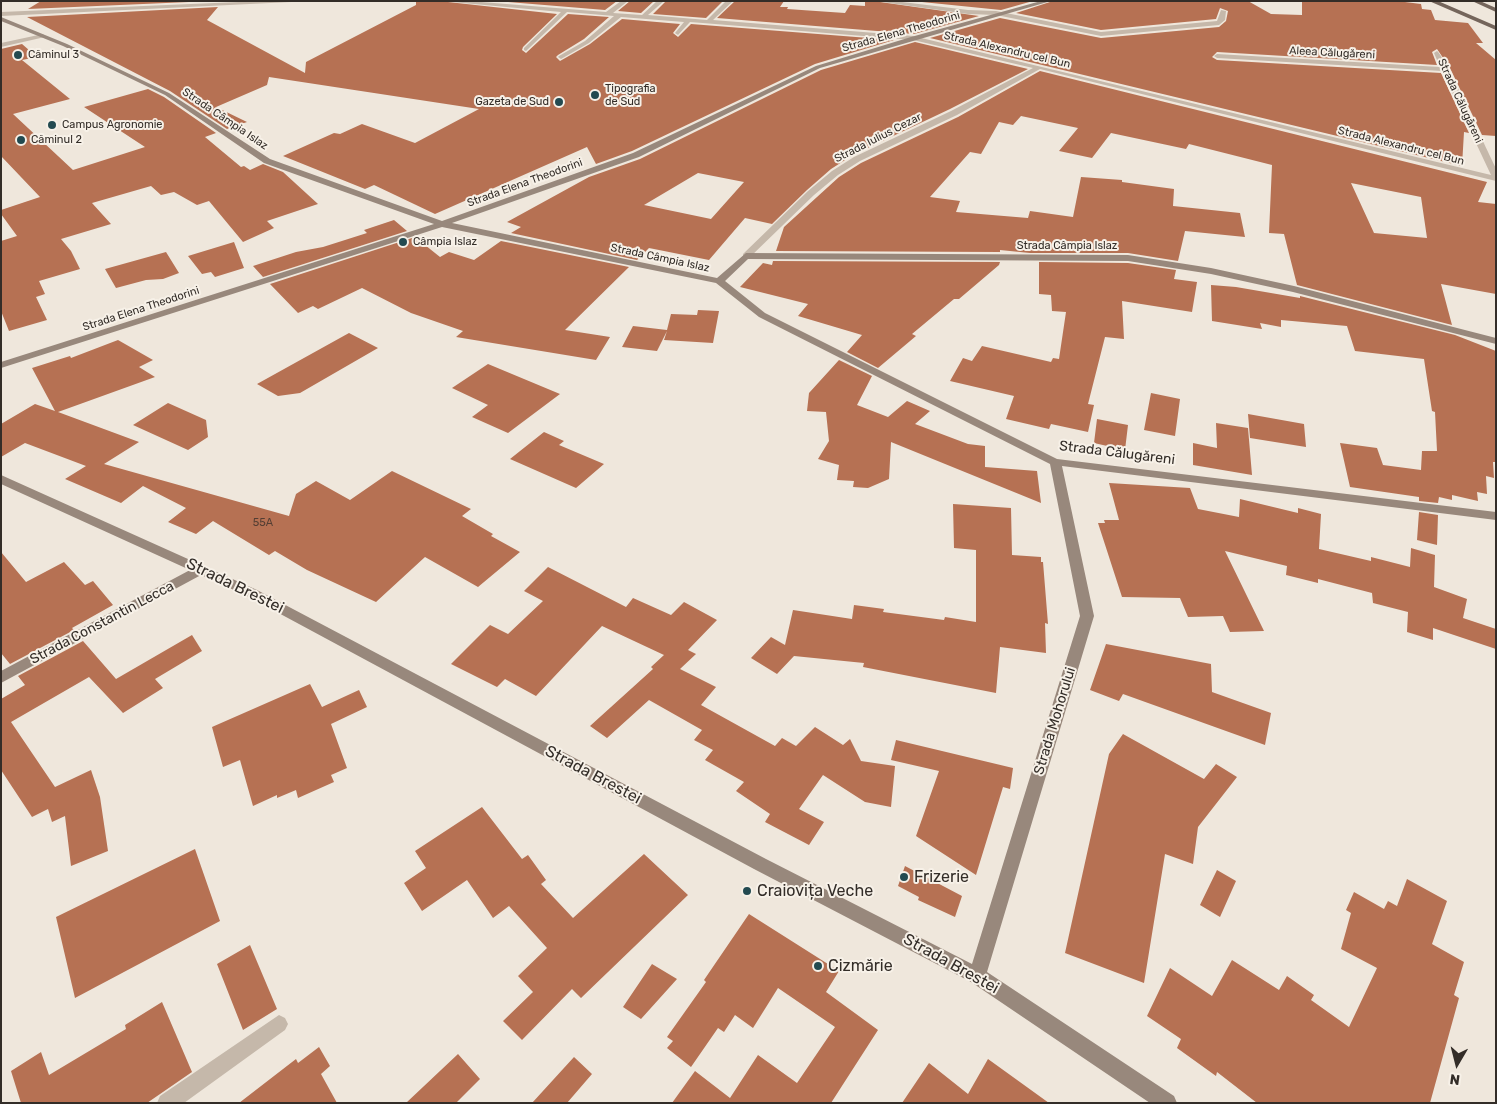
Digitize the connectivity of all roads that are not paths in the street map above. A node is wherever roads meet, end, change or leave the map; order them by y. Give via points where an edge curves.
1 (309, 1) edge
2 (444, 1) edge
3 (625, 1) edge
4 (661, 1) edge
5 (730, 1) edge
6 (878, 1) edge
7 (1048, 1) edge
8 (1432, 1) edge
9 (1475, 1) edge
10 (1496, 10) edge
11 (565, 11) junction
12 (1223, 11) dead end
13 (1, 14) edge
14 (607, 14) junction
15 (1005, 14) junction
16 (619, 15) junction
17 (642, 18) junction
18 (1, 19) edge
19 (688, 22) junction
20 (707, 23) junction
21 (1496, 28) edge
22 (678, 33) dead end
23 (43, 36) junction
24 (913, 38) junction
25 (1, 45) edge
26 (526, 49) dead end
27 (1437, 52) dead end
28 (1217, 56) dead end
29 (561, 57) dead end
30 (1039, 67) junction
31 (1446, 69) junction
32 (1496, 178) edge
33 (442, 224) junction
34 (746, 256) junction
35 (719, 281) junction
36 (1496, 341) edge
37 (1, 365) edge
38 (1055, 462) junction
39 (1, 479) edge
40 (1496, 516) edge
41 (202, 569) junction
42 (1, 678) edge
43 (977, 976) junction
44 (279, 1024) dead end
45 (167, 1103) edge
46 (1167, 1103) edge

1 - 13 street
2 - 11 street, Strada Alexandru cel Bun
3 - 14 street
4 - 17 street
5 - 20 street
6 - 15 street
7 - 15 street, Strada Elena Theodorini
8 - 21 main road
9 - 10 main road
11 - 14 street, Strada Alexandru cel Bun
11 - 26 street
12 - 15 street via 1219,23 1101,34
14 - 16 street, Strada Alexandru cel Bun
15 - 24 street, Strada Elena Theodorini
16 - 17 street, Strada Alexandru cel Bun
16 - 29 street via 587,42
17 - 19 street, Strada Alexandru cel Bun
18 - 23 street, Strada Câmpia Islaz
19 - 20 street, Strada Alexandru cel Bun
19 - 22 street
20 - 24 street, Strada Alexandru cel Bun
23 - 25 street
23 - 33 street, Strada Câmpia Islaz via 168,94 267,161
24 - 30 street, Strada Alexandru cel Bun
24 - 33 street, Strada Elena Theodorini via 818,67 636,155
27 - 31 street, Strada Călugăreni
28 - 31 street, Aleea Călugăreni
30 - 32 street, Strada Alexandru cel Bun
30 - 34 street, Strada Iulius Cezar via 835,173
31 - 32 street, Strada Călugăreni
33 - 35 street, Strada Câmpia Islaz
33 - 37 street, Strada Elena Theodorini
34 - 35 street, Strada Câmpia Islaz
34 - 36 street, Strada Câmpia Islaz via 1128,258 1285,287
35 - 38 street, Strada Călugăreni via 762,316
38 - 40 street, Strada Călugăreni
38 - 43 street, Strada Mohorului via 1087,616
39 - 41 street, Strada Brestei
41 - 42 street, Strada Constantin Lecca
41 - 43 street, Strada Brestei via 261,597 760,864
43 - 46 street, Strada Brestei
44 - 45 street

